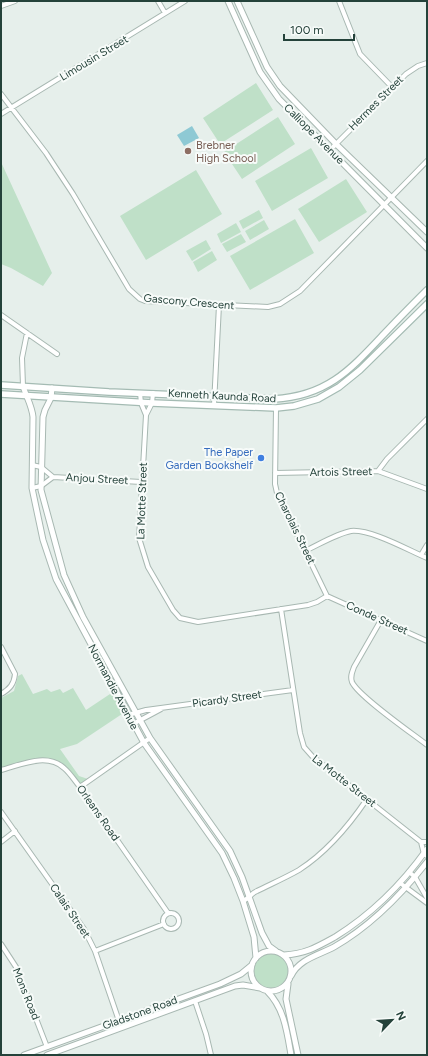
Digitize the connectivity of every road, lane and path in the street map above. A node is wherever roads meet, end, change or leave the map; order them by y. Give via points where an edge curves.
1 (15, 1) edge
2 (158, 1) edge
3 (185, 1) edge
4 (228, 1) edge
5 (237, 1) edge
6 (339, 1) edge
7 (1, 6) edge
8 (165, 13) junction
9 (427, 63) edge
10 (392, 87) junction
11 (1, 94) edge
12 (12, 108) junction
13 (1, 114) edge
14 (336, 144) junction
15 (330, 150) junction
16 (427, 161) edge
17 (391, 197) junction
18 (384, 204) junction
19 (427, 232) edge
20 (427, 248) edge
21 (427, 290) edge
22 (427, 304) edge
23 (219, 305) junction
24 (1, 315) edge
25 (27, 333) junction
26 (374, 344) junction
27 (380, 350) junction
28 (57, 354) dead end
29 (1, 385) edge
30 (23, 386) junction
31 (52, 388) junction
32 (109, 392) junction
33 (140, 393) junction
34 (153, 393) junction
35 (1, 394) edge
36 (25, 395) junction
37 (214, 396) junction
38 (52, 398) junction
39 (108, 401) junction
40 (141, 403) junction
41 (152, 404) junction
42 (214, 405) junction
43 (276, 408) junction
44 (146, 415) junction
45 (427, 420) edge
46 (32, 465) junction
47 (41, 467) junction
48 (378, 471) junction
49 (275, 473) junction
50 (53, 477) junction
51 (141, 482) junction
52 (41, 486) junction
53 (32, 488) junction
54 (427, 489) edge
55 (427, 545) edge
56 (305, 551) junction
57 (421, 555) junction
58 (58, 558) junction
59 (427, 558) edge
60 (50, 561) junction
61 (327, 596) junction
62 (281, 609) junction
63 (381, 620) junction
64 (427, 641) edge
65 (1, 647) edge
66 (292, 690) junction
67 (1, 694) edge
68 (162, 709) junction
69 (135, 712) junction
70 (128, 716) junction
71 (139, 721) junction
72 (133, 724) junction
73 (150, 738) junction
74 (144, 743) junction
75 (427, 745) edge
76 (1, 770) edge
77 (80, 787) junction
78 (367, 799) junction
79 (1, 812) edge
80 (15, 831) junction
81 (1, 842) edge
82 (421, 842) junction
83 (427, 842) edge
84 (426, 853) edge
85 (427, 862) edge
86 (409, 872) junction
87 (415, 878) junction
88 (400, 883) junction
89 (406, 888) junction
90 (246, 890) junction
91 (239, 892) junction
92 (254, 892) junction
93 (249, 898) junction
94 (427, 898) edge
95 (243, 901) junction
96 (427, 903) edge
97 (168, 913) junction
98 (164, 924) junction
99 (1, 944) edge
100 (95, 951) junction
101 (276, 951) junction
102 (284, 955) junction
103 (256, 958) junction
104 (252, 965) junction
105 (291, 976) junction
106 (288, 983) junction
107 (260, 988) junction
108 (267, 991) junction
109 (197, 992) junction
110 (187, 996) junction
111 (197, 1000) junction
112 (189, 1003) junction
113 (125, 1019) junction
114 (119, 1021) junction
115 (113, 1023) junction
116 (128, 1026) junction
117 (116, 1030) junction
118 (49, 1046) junction
119 (40, 1049) junction
120 (55, 1052) junction
121 (24, 1055) edge
122 (42, 1055) edge
123 (47, 1055) edge
124 (211, 1055) edge
125 (291, 1055) edge
126 (298, 1055) edge

1 - 7 street
2 - 8 street
3 - 8 street, Limousin Street
4 - 15 street, Calliope Avenue via 270,88
5 - 14 street, Calliope Avenue via 272,75
6 - 10 street via 360,54
8 - 12 street, Limousin Street
9 - 10 street, Hermes Street via 411,70
10 - 14 street, Hermes Street
11 - 12 street, Gascony Crescent
12 - 13 street, Limousin Street
12 - 23 street, Gascony Crescent via 62,176 135,295 140,299 156,302
14 - 15 street, Hermes Street
14 - 17 street, Calliope Avenue
15 - 18 street, Calliope Avenue
16 - 17 street, Gascony Crescent
17 - 18 street, Gascony Crescent
17 - 19 street, Calliope Avenue
18 - 20 street, Calliope Avenue
18 - 23 street, Gascony Crescent via 300,291 286,301 268,307
21 - 26 main road, Kenneth Kaunda Road
22 - 27 main road, Kenneth Kaunda Road
23 - 37 street
24 - 25 street
25 - 28 street
25 - 30 street via 22,358
26 - 27 main road
26 - 37 main road, Kenneth Kaunda Road via 345,373 303,395 274,399
27 - 43 main road, Kenneth Kaunda Road via 349,380 330,393 300,404
29 - 30 main road, Kenneth Kaunda Road
30 - 31 main road, Kenneth Kaunda Road
30 - 36 street, Normandie Avenue
31 - 32 main road, Kenneth Kaunda Road
31 - 38 street
32 - 33 main road, Kenneth Kaunda Road
32 - 39 main road
33 - 34 main road, Kenneth Kaunda Road
33 - 40 street, La Motte Street
34 - 37 main road, Kenneth Kaunda Road
34 - 41 street, La Motte Street
35 - 36 main road, Kenneth Kaunda Road
36 - 38 main road, Kenneth Kaunda Road
36 - 46 street, Normandie Avenue via 33,417
37 - 42 street
38 - 39 main road, Kenneth Kaunda Road
38 - 47 street, Normandie Avenue via 44,414
39 - 40 main road, Kenneth Kaunda Road
40 - 41 main road, Kenneth Kaunda Road
40 - 44 street, La Motte Street
41 - 42 main road, Kenneth Kaunda Road
41 - 44 street, La Motte Street
42 - 43 main road, Kenneth Kaunda Road
43 - 49 street, Charolais Street
44 - 51 street, La Motte Street
45 - 48 street
46 - 47 street, Anjou Street
46 - 53 street, Normandie Avenue
47 - 50 street, Anjou Street
47 - 52 street, Normandie Avenue
48 - 49 street, Artois Street
48 - 54 street, Artois Street
49 - 56 street, Charolais Street via 277,493
50 - 51 street, Anjou Street
50 - 52 street, Anjou Street
51 - 62 street, La Motte Street via 139,538 148,567 177,615 185,620 198,622
52 - 53 street, Anjou Street
52 - 58 street, Normandie Avenue
53 - 60 street, Normandie Avenue
55 - 57 street
56 - 57 street via 339,535 356,531 377,536
56 - 61 street, Charolais Street
57 - 59 street
58 - 60 street
58 - 69 street, Normandie Avenue via 74,599
60 - 70 street, Normandie Avenue via 59,586
61 - 62 street, La Motte Street via 313,604
61 - 63 street, Conde Street
62 - 66 street, La Motte Street
63 - 64 street, Conde Street
63 - 75 street via 354,667 352,682 361,694
65 - 67 street via 15,674 10,689
66 - 68 street, Picardy Street
66 - 78 street, La Motte Street via 302,741 307,752
68 - 69 street, Picardy Street
68 - 71 street, Picardy Street
69 - 70 street, Picardy Street
69 - 71 street, Normandie Avenue
70 - 72 street, Normandie Avenue
71 - 72 street, Picardy Street
71 - 73 street, Normandie Avenue
72 - 74 street, Normandie Avenue
73 - 74 street
73 - 90 street, Normandie Avenue via 223,841 237,865
74 - 77 street
74 - 91 street, Normandie Avenue via 216,843
76 - 77 street, Orleans Road via 38,760 49,761 60,764
77 - 97 street, Orleans Road
78 - 82 street, La Motte Street
78 - 92 street via 345,829 314,860
79 - 80 street, Calais Street
80 - 81 street
80 - 100 street, Calais Street via 84,929
82 - 83 street
82 - 84 street
84 - 86 street
85 - 87 street
86 - 87 street
86 - 88 street
87 - 89 street
87 - 94 street
88 - 89 street
88 - 102 street via 365,916 343,932 314,949
89 - 96 street
89 - 105 street via 376,918 334,947 304,962 294,969
90 - 91 street
90 - 92 street
90 - 93 street, Normandie Avenue
91 - 95 street, Normandie Avenue
92 - 93 street
93 - 95 street
93 - 101 street, Normandie Avenue via 264,939
95 - 103 street, Normandie Avenue via 254,937
97 - 98 street via 164,917
97 - 98 street via 177,915 179,923 172,928
98 - 100 street
99 - 118 street, Mons Road via 16,967
100 - 114 street, Calais Street
101 - 102 street
101 - 103 street via 261,953
102 - 105 street via 290,964
103 - 104 street
104 - 107 street via 252,976
104 - 109 street, Gladstone Road via 234,978
105 - 106 street
106 - 108 street via 278,990
106 - 126 street via 286,999
107 - 108 street
107 - 111 street, Gladstone Road via 235,986
108 - 125 street via 280,1008
109 - 110 street, Gladstone Road
109 - 111 street
110 - 112 street
110 - 113 street, Gladstone Road
111 - 112 street, Gladstone Road
111 - 124 street
112 - 116 street, Gladstone Road
113 - 114 street, Gladstone Road
113 - 116 street
114 - 115 street, Gladstone Road
115 - 117 street
115 - 118 street, Gladstone Road
116 - 117 street, Gladstone Road
117 - 120 street, Gladstone Road
118 - 119 street, Gladstone Road
118 - 120 street
119 - 121 street, Gladstone Road
119 - 122 street
120 - 123 street, Gladstone Road

